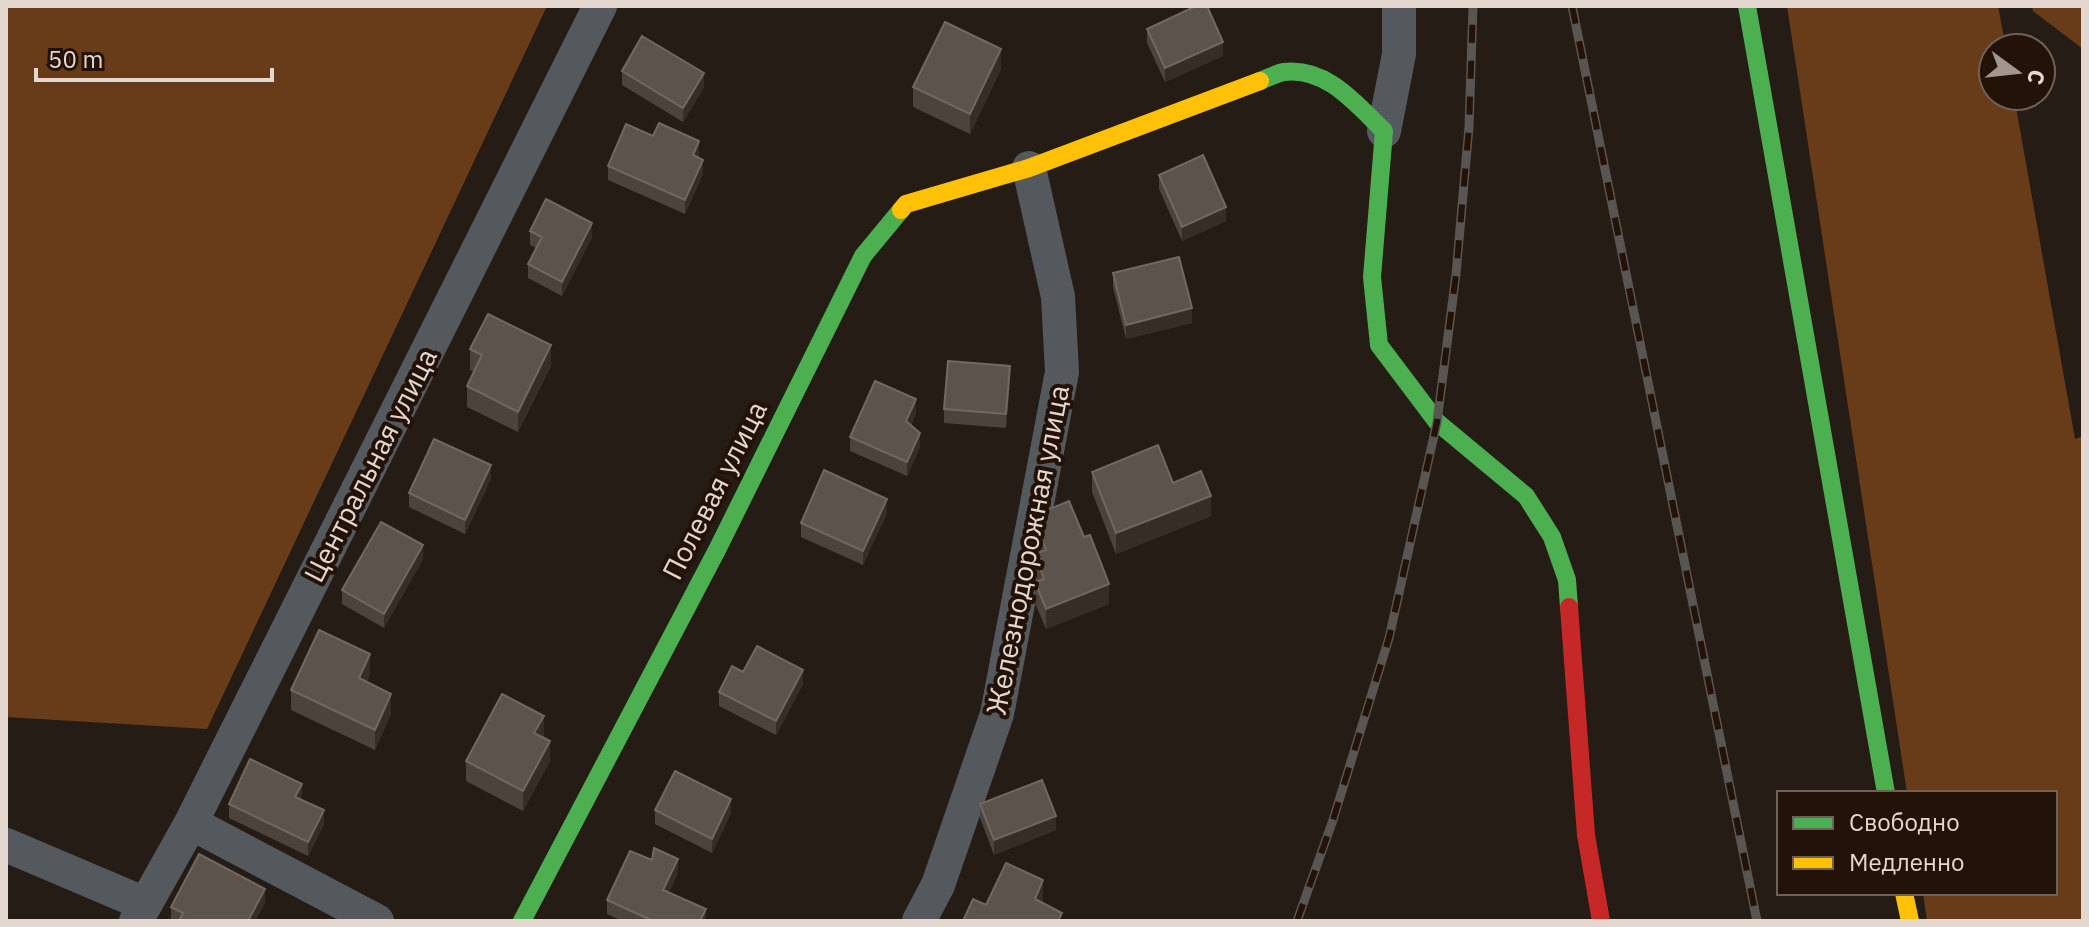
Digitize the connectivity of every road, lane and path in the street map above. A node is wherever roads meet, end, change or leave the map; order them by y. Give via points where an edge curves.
1 (600, 6) edge
2 (1399, 6) edge
3 (1747, 6) edge
4 (1384, 131) junction
5 (1029, 168) junction
6 (1886, 791) edge
7 (191, 823) junction
8 (6, 845) edge
9 (1905, 897) edge
10 (141, 912) edge
11 (377, 921) edge
12 (522, 921) edge
13 (919, 921) edge
14 (1601, 921) edge
15 (1893, 921) edge
16 (1910, 921) edge

1 - 7 street, Центральная улица
2 - 4 street via 1399,54
3 - 6 street
4 - 5 street, Полевая улица via 1321,76 1284,72
4 - 14 street via 1372,277 1379,345 1437,422 1526,496 1552,537 1567,580 1586,835
5 - 12 street, Полевая улица via 906,204 863,256 717,550
5 - 13 street, Железнодорожная улица via 1058,297 1062,372 997,714 938,885
7 - 10 street, Центральная улица
7 - 11 street
8 - 10 street
9 - 15 street
9 - 16 street

